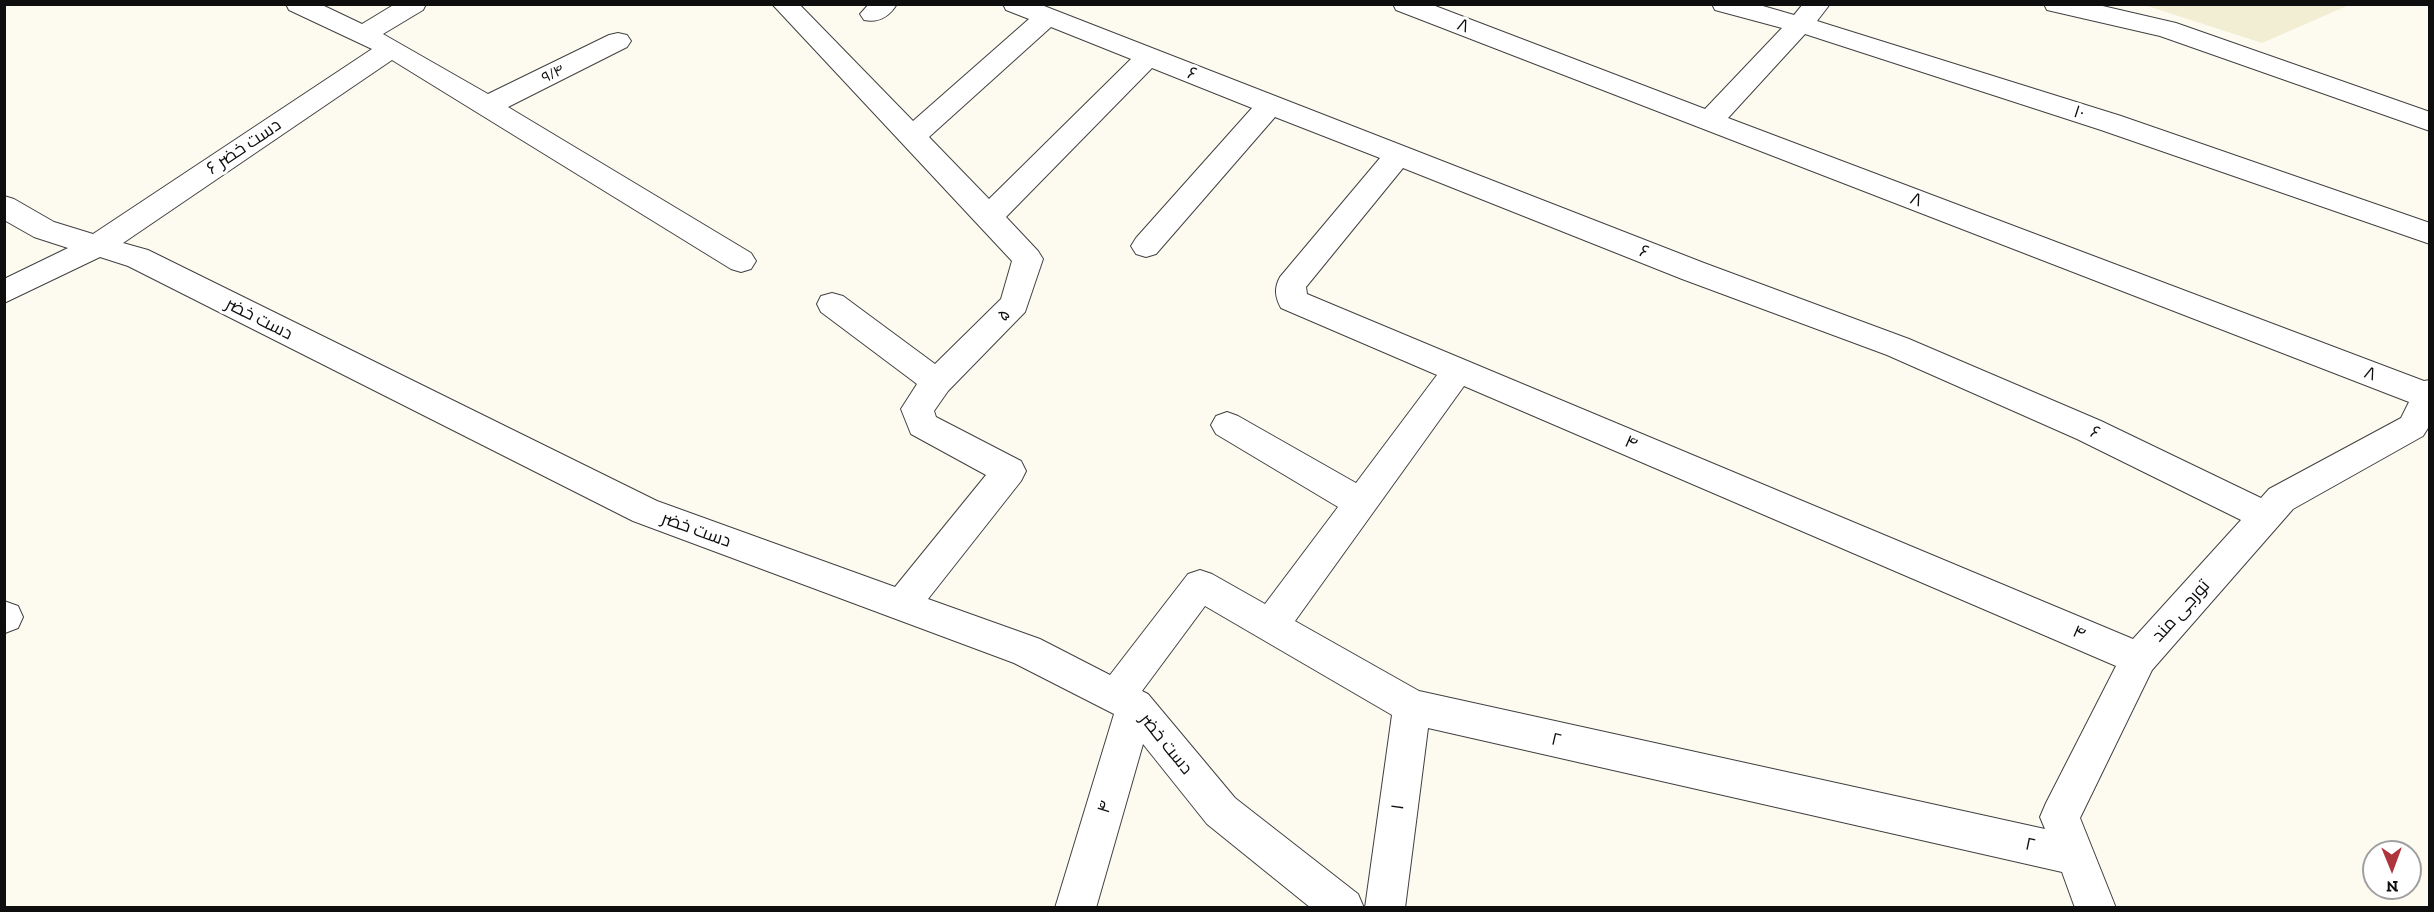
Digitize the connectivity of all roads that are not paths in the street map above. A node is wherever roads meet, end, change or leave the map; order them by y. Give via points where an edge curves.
1 (414, 4) edge
2 (784, 4) edge
3 (1015, 4) edge
4 (1405, 4) edge
5 (1725, 4) edge
6 (1818, 4) edge
7 (2056, 4) edge
8 (301, 5) edge
9 (1047, 17) junction
10 (1799, 25) junction
11 (363, 35) junction
12 (618, 41) dead end
13 (392, 48) junction
14 (1148, 57) junction
15 (1270, 105) junction
16 (487, 106) junction
17 (1710, 121) junction
18 (2430, 123) edge
19 (912, 137) junction
20 (1398, 155) junction
21 (4, 206) edge
22 (987, 218) junction
23 (2430, 234) edge
24 (97, 246) junction
25 (1146, 246) dead end
26 (741, 261) dead end
27 (4, 292) edge
28 (832, 304) dead end
29 (1458, 370) junction
30 (937, 382) junction
31 (2428, 394) edge
32 (1227, 425) dead end
33 (1361, 503) junction
34 (2265, 516) junction
35 (902, 605) junction
36 (1270, 626) junction
37 (2139, 658) junction
38 (1126, 701) junction
39 (1412, 707) junction
40 (2075, 855) junction
41 (1075, 908) edge
42 (1344, 908) edge
43 (1385, 908) edge
44 (2096, 908) edge

1 - 11 street
2 - 19 street, ۵
3 - 9 street, ۶
4 - 17 street, ۸
5 - 10 street, ۱۰
6 - 10 street
7 - 18 street via 2167,29
8 - 11 street
9 - 14 street, ۶
9 - 19 street
10 - 17 street
10 - 23 street, ۱۰ via 2111,123
11 - 13 street
12 - 16 street, ۹/۴
13 - 16 street
13 - 24 street, دست خضر ۶
14 - 15 street, ۶
14 - 22 street
15 - 20 street, ۶
15 - 25 street
16 - 26 street
17 - 31 street, ۸
19 - 22 street, ۵
20 - 29 street, ۴ via 1291,285 1292,300
20 - 34 street, ۶ via 1898,347 2089,430
21 - 24 street, دست خضر via 44,230
22 - 30 street, ۵ via 1028,259 1014,304
24 - 27 street, دست خضر ۶
24 - 35 street, دست خضر via 138,258 645,511
28 - 30 street
29 - 33 street
29 - 37 street, ۴
30 - 35 street, ۵ via 917,409 922,425 1009,471
31 - 34 street, تورجی مند via 2412,427 2281,499
32 - 33 street
33 - 36 street
34 - 37 street, تورجی مند
35 - 38 street, دست خضر via 1027,651
36 - 38 street, ۲ via 1200,585
36 - 39 street, ۲
37 - 40 street, تورجی مند via 2060,817
38 - 41 street, ۴
38 - 42 street, دست خضر via 1221,812
39 - 40 street, ۲
39 - 43 street, ۱
40 - 44 street, تورجی مند

